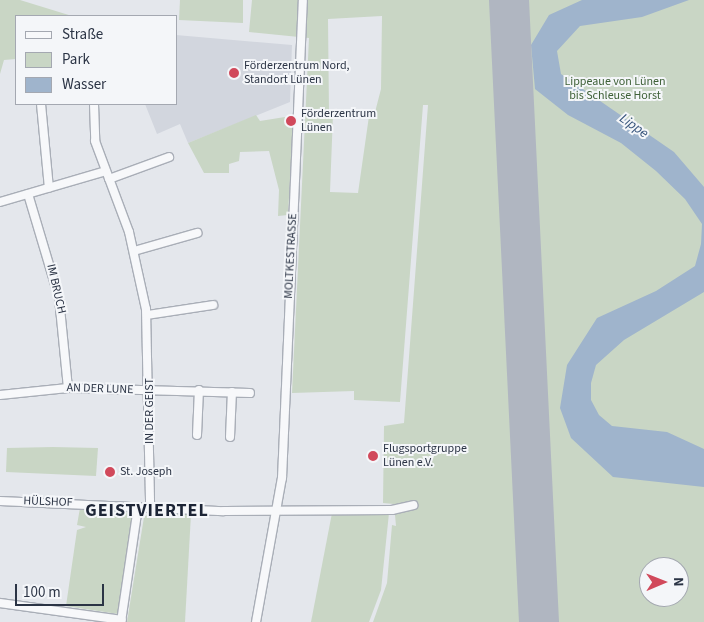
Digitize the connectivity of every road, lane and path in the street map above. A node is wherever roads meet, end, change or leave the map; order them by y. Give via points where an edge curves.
1 (303, 0) edge
2 (41, 105) edge
3 (94, 105) edge
4 (169, 157) dead end
5 (107, 175) junction
6 (49, 188) junction
7 (28, 194) junction
8 (0, 202) edge
9 (197, 233) dead end
10 (134, 251) junction
11 (213, 305) dead end
12 (147, 315) junction
13 (68, 388) junction
14 (150, 390) junction
15 (199, 390) junction
16 (232, 392) junction
17 (250, 393) dead end
18 (0, 395) edge
19 (198, 435) dead end
20 (230, 437) dead end
21 (0, 501) edge
22 (413, 505) dead end
23 (138, 507) junction
24 (150, 507) junction
25 (276, 511) junction
26 (0, 603) edge
27 (122, 621) edge
28 (256, 622) edge

1 - 25 street, MOLTKESTRASSE via 282,478
2 - 6 street
3 - 5 street, IN DER GEIST via 95,141
4 - 5 street
5 - 6 street
5 - 10 street, IN DER GEIST
6 - 7 street
7 - 8 street
7 - 13 street, IM BRUCH via 59,298
9 - 10 street
10 - 12 street, IN DER GEIST
11 - 12 street
12 - 14 street, IN DER GEIST
13 - 14 street, AN DER LUNE
13 - 18 street, AN DER LUNE
14 - 15 street, AN DER LUNE
14 - 24 street, IN DER GEIST
15 - 16 street, AN DER LUNE
15 - 19 street
16 - 17 street, AN DER LUNE
16 - 20 street
21 - 23 street, HÜLSHOF
22 - 25 street via 392,510
23 - 24 street, HÜLSHOF
23 - 27 street
24 - 25 street, HÜLSHOF
25 - 28 street, MOLTKESTRASSE
26 - 27 street

